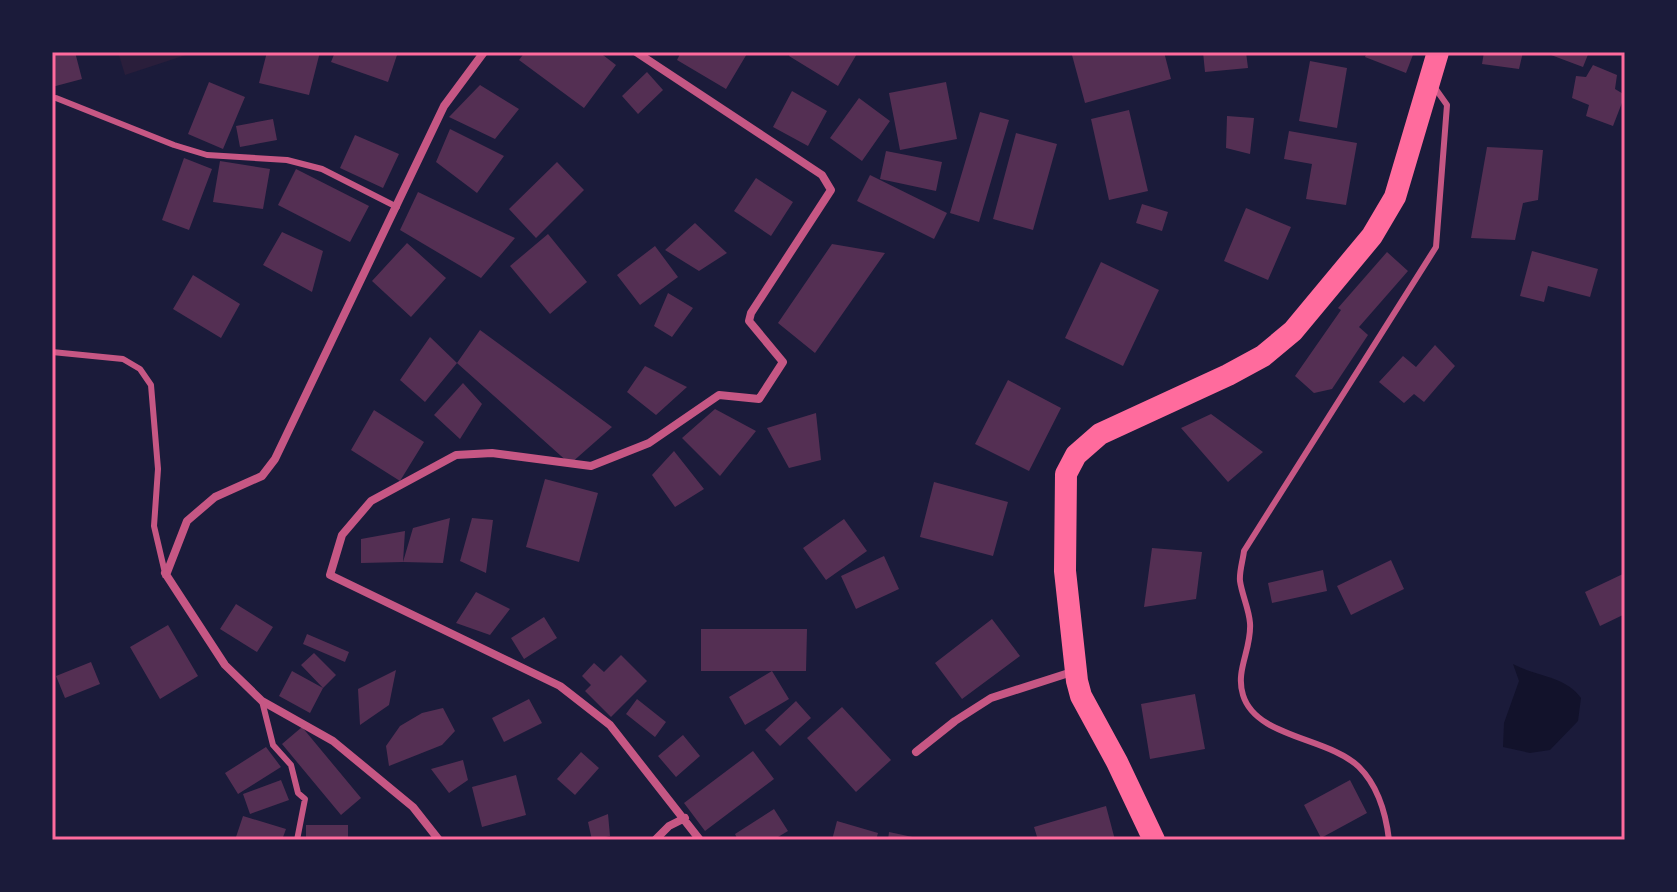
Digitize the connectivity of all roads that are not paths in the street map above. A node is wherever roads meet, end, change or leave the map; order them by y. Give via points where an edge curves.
1 (484, 52) edge
2 (636, 52) edge
3 (1438, 52) edge
4 (1429, 79) junction
5 (56, 98) dead end
6 (397, 207) junction
7 (52, 352) edge
8 (166, 574) junction
9 (1076, 670) junction
10 (262, 701) junction
11 (916, 752) dead end
12 (685, 818) junction
13 (297, 840) edge
14 (439, 840) edge
15 (655, 840) edge
16 (700, 840) edge
17 (1154, 840) edge
18 (1389, 840) edge

1 - 6 street via 444,106
2 - 12 street via 822,175 831,190 751,313 749,321 783,362 759,399 719,395 649,443 591,466 492,453 456,455 371,501 342,535 330,575 560,686 610,725
3 - 4 highway
4 - 9 highway via 1395,197 1372,236 1293,331 1263,356 1100,434 1076,455 1066,474 1065,571
4 - 18 lane via 1447,105 1436,247 1244,551 1240,579 1250,624 1239,682 1251,714 1321,743 1360,768 1386,815
5 - 6 lane via 207,155 287,160 322,169
6 - 8 street via 275,459 262,476 215,497 187,521
7 - 8 lane via 123,359 140,369 151,385 158,469 154,526
8 - 10 street via 225,665
9 - 11 street via 991,698
9 - 17 highway via 1081,696
10 - 13 lane via 273,745 291,765 298,793 305,799
10 - 14 street via 333,741 413,807
12 - 15 street
12 - 16 street

